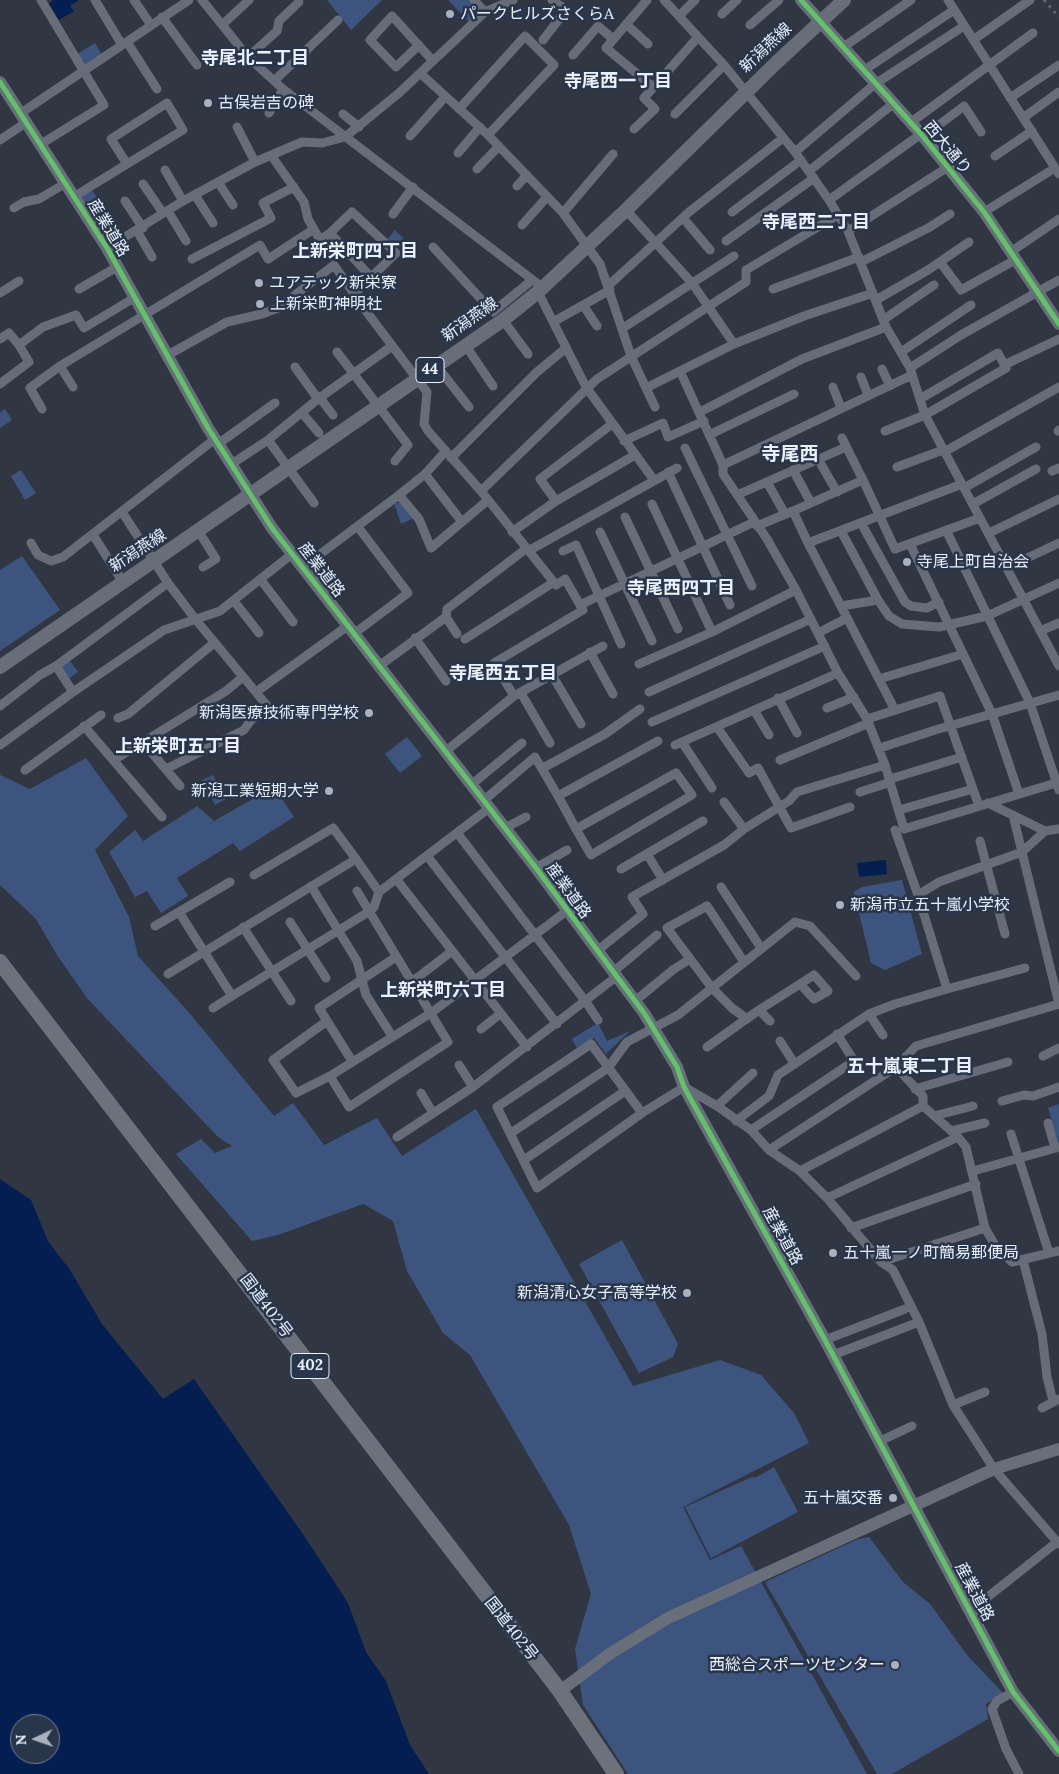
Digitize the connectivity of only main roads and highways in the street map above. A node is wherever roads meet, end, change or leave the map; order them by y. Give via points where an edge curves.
1 (844, 0) edge
2 (0, 667) edge
3 (0, 962) edge
4 (616, 1774) edge

1 - 2 main road, 新潟燕線 / 44 via 626,210 537,286 503,320
3 - 4 highway, 国道402号 / 402 via 560,1691

